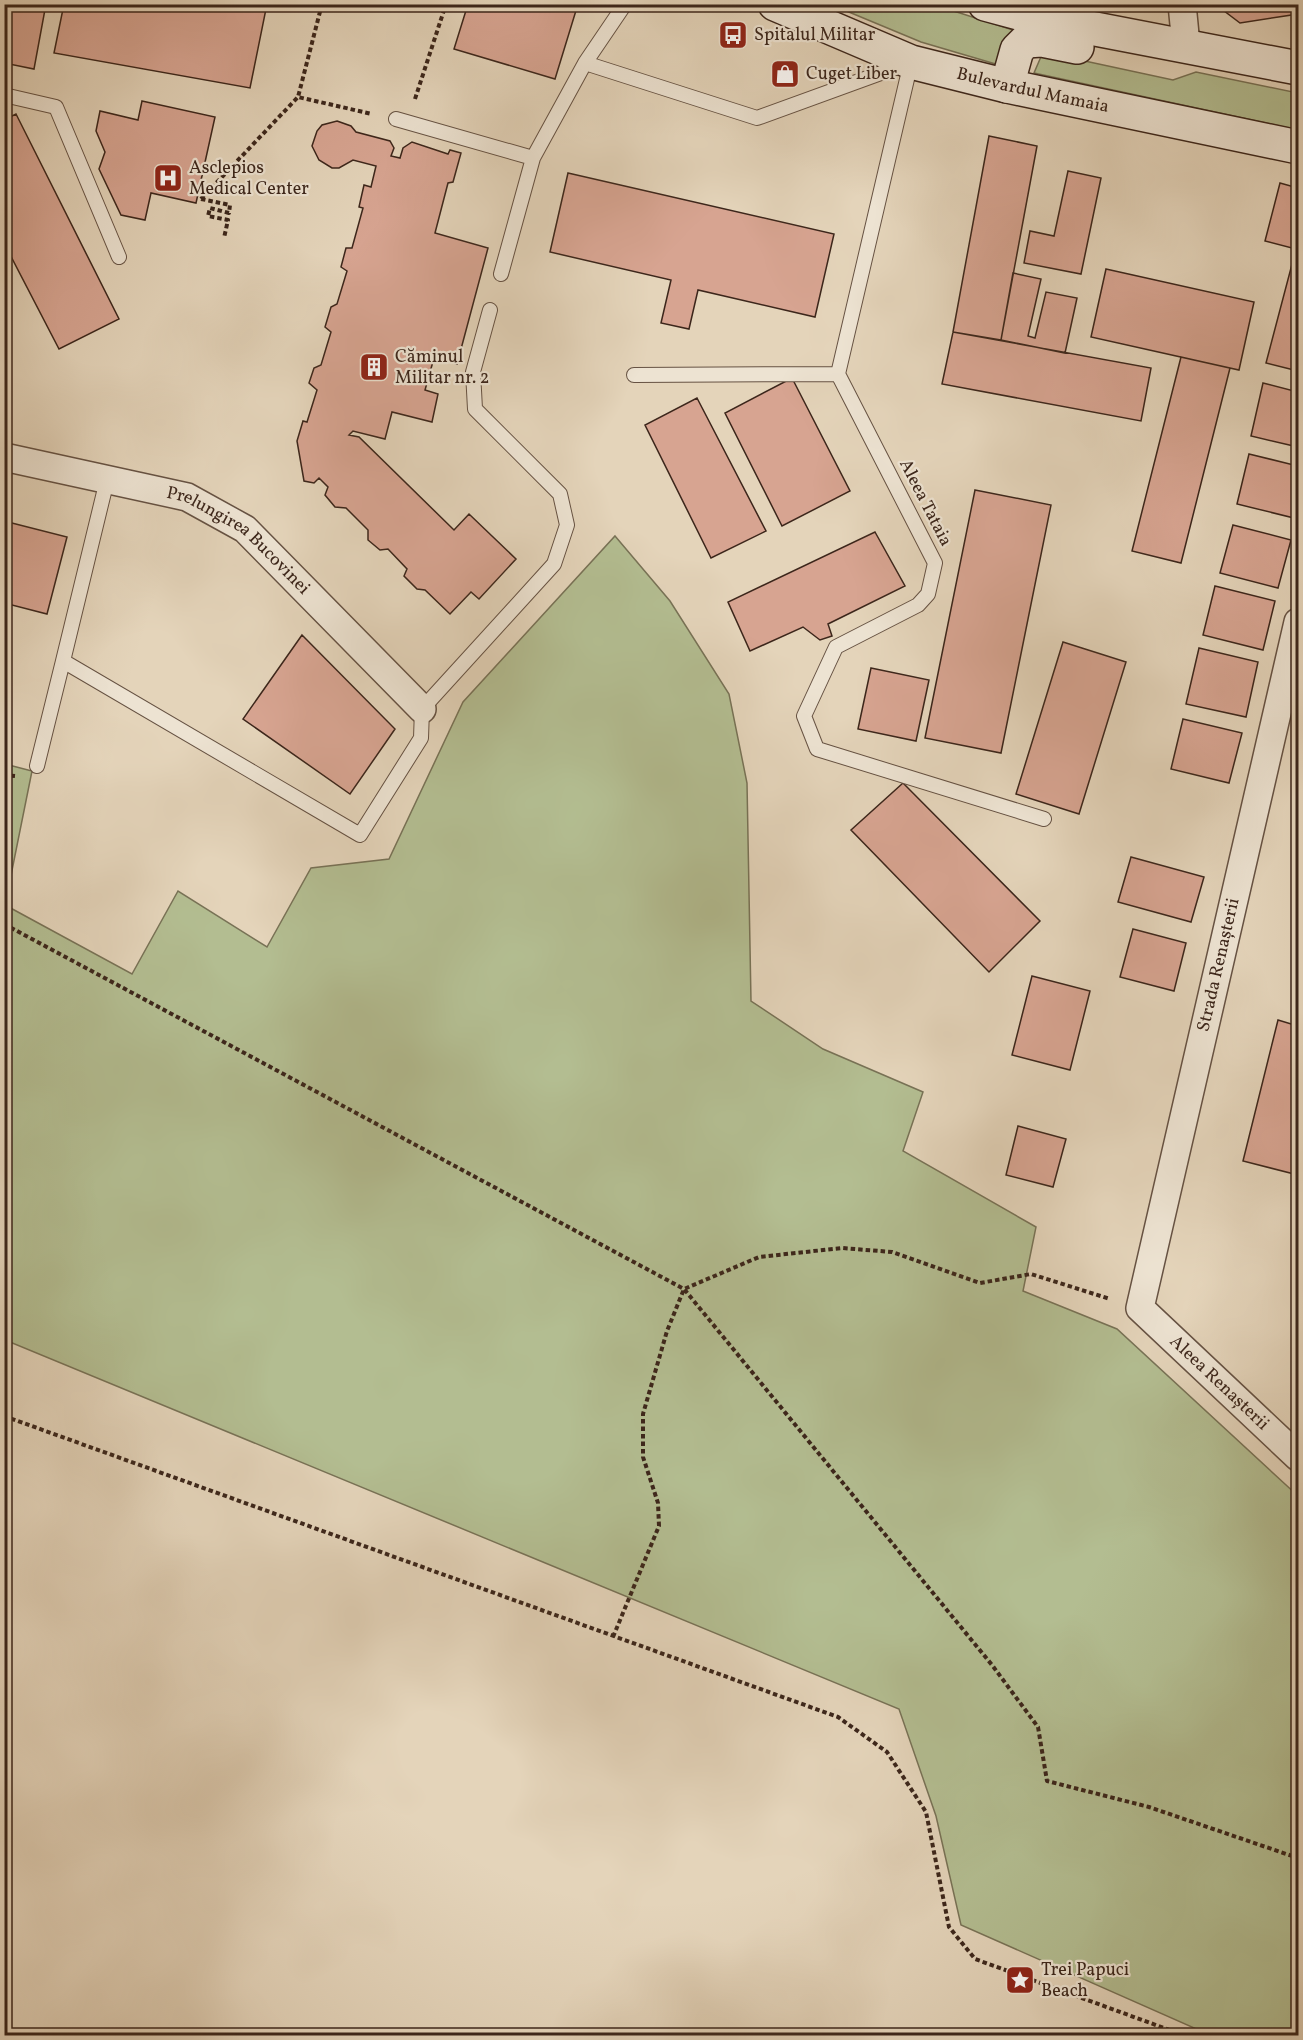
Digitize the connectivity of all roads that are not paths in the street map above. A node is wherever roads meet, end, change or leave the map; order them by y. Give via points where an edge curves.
1 (625, 4) edge
2 (775, 4) edge
3 (985, 4) edge
4 (1182, 4) edge
5 (1186, 45) junction
6 (911, 62) junction
7 (585, 63) junction
8 (1299, 68) edge
9 (1007, 86) junction
10 (4, 95) edge
11 (402, 121) road end
12 (1299, 147) edge
13 (533, 158) junction
14 (118, 257) dead end
15 (501, 274) dead end
16 (490, 310) dead end
17 (838, 374) junction
18 (634, 375) dead end
19 (4, 457) edge
20 (107, 480) junction
21 (1299, 622) edge
22 (63, 661) junction
23 (422, 709) junction
24 (37, 766) dead end
25 (1044, 819) dead end
26 (1140, 1308) joint
27 (1299, 1457) edge

1 - 7 lane
2 - 6 main road, Bulevardul Mamaia
3 - 5 main road via 1033,17
4 - 5 street
5 - 8 main road
5 - 9 main road via 1144,59 1042,40 1026,41 1017,50
6 - 7 lane via 757,118
6 - 9 main road, Bulevardul Mamaia
6 - 17 lane
7 - 13 lane
9 - 12 main road, Bulevardul Mamaia
10 - 14 lane via 56,107
11 - 13 lane
13 - 15 lane
16 - 23 lane via 473,372 475,409 560,494 567,525 554,564
17 - 18 lane
17 - 25 lane, Aleea Tataia via 935,563 928,594 918,605 836,646 804,716 817,749
19 - 20 street, Prelungirea Bucovinei
20 - 22 lane
20 - 23 street, Prelungirea Bucovinei via 188,497 245,530
21 - 26 street, Strada Renașterii
22 - 23 lane via 360,835 421,738
22 - 24 lane
26 - 27 street, Aleea Renașterii

